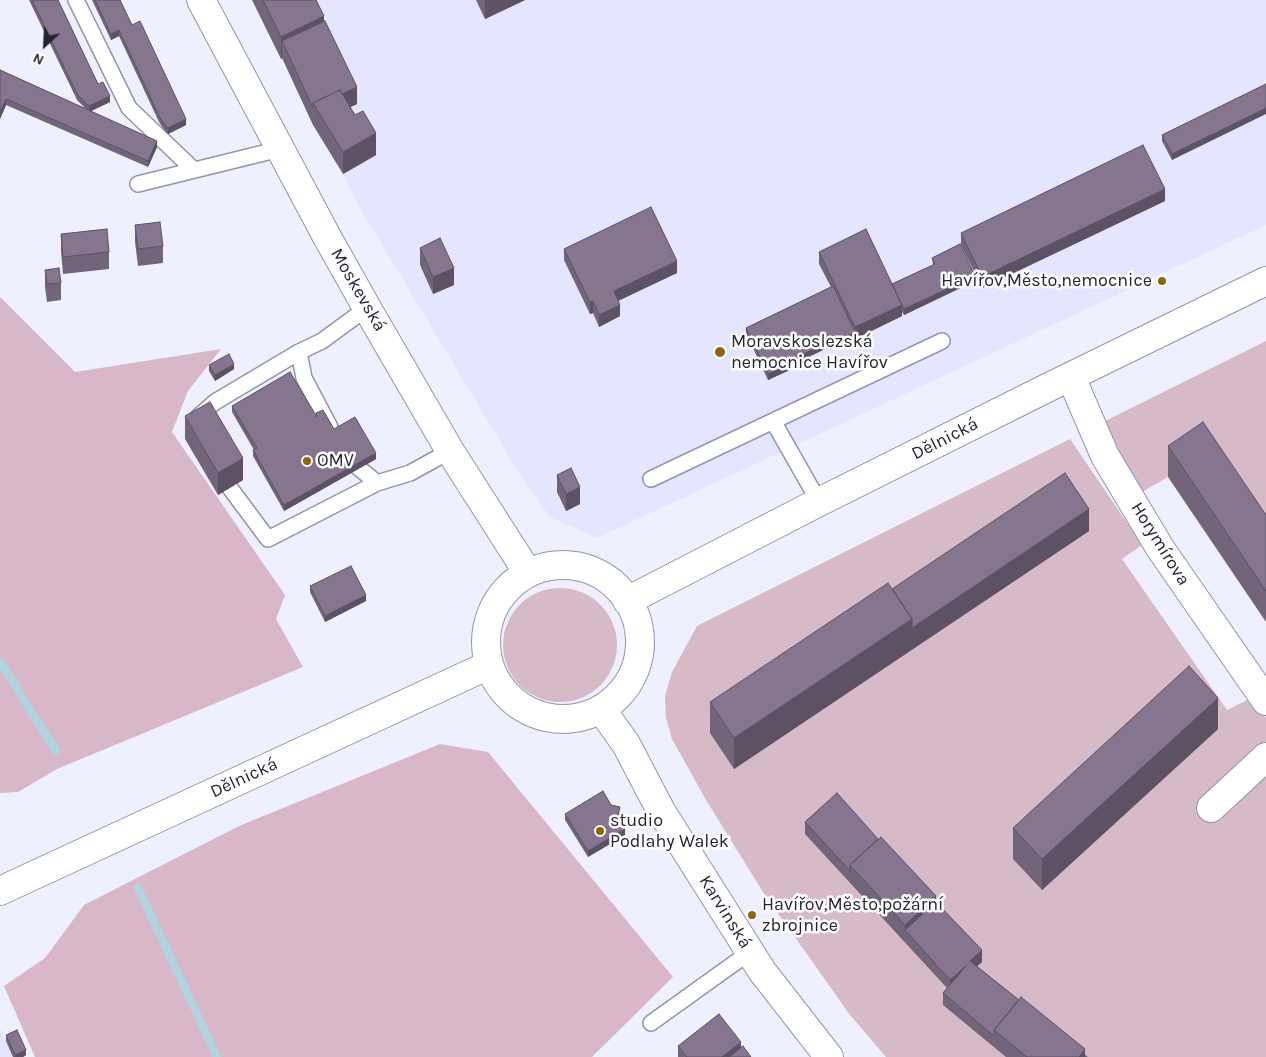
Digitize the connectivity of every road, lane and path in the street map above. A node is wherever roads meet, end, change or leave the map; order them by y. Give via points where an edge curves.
1 (76, 0) edge
2 (201, 0) edge
3 (280, 149) junction
4 (194, 170) junction
5 (138, 184) dead end
6 (1266, 281) edge
7 (368, 308) junction
8 (942, 341) dead end
9 (299, 352) junction
10 (1071, 376) junction
11 (773, 421) junction
12 (198, 431) edge
13 (450, 451) junction
14 (651, 479) dead end
15 (377, 483) junction
16 (230, 488) edge
17 (819, 502) junction
18 (528, 573) junction
19 (627, 601) junction
20 (489, 664) junction
21 (1266, 701) edge
22 (601, 709) junction
23 (1266, 757) edge
24 (1210, 808) dead end
25 (7, 888) edge
26 (750, 952) junction
27 (650, 1024) dead end
28 (829, 1057) edge

1 - 4 lane via 130,108
2 - 3 street, Moskevská
3 - 4 lane
3 - 7 street, Moskevská
4 - 5 lane
6 - 10 street, Dělnická
7 - 9 lane via 322,341
7 - 13 street, Moskevská
8 - 11 lane
9 - 12 lane via 215,402 194,421
9 - 15 lane via 304,378 348,459
10 - 17 street, Dělnická
10 - 21 street, Horymírova via 1105,456 1160,548
11 - 14 lane
11 - 17 lane
13 - 15 lane via 410,473
13 - 18 street, Moskevská
15 - 16 lane via 268,539
17 - 19 street, Dělnická
18 - 19 street via 553,566 587,569 616,587
18 - 20 street via 504,592 494,608 487,626
19 - 22 street via 638,630 637,660 624,688
20 - 22 street via 506,694 534,714 568,719
20 - 25 street, Dělnická
22 - 26 street, Karvinská via 626,744 661,811
23 - 24 street
26 - 27 lane
26 - 28 street, Karvinská

